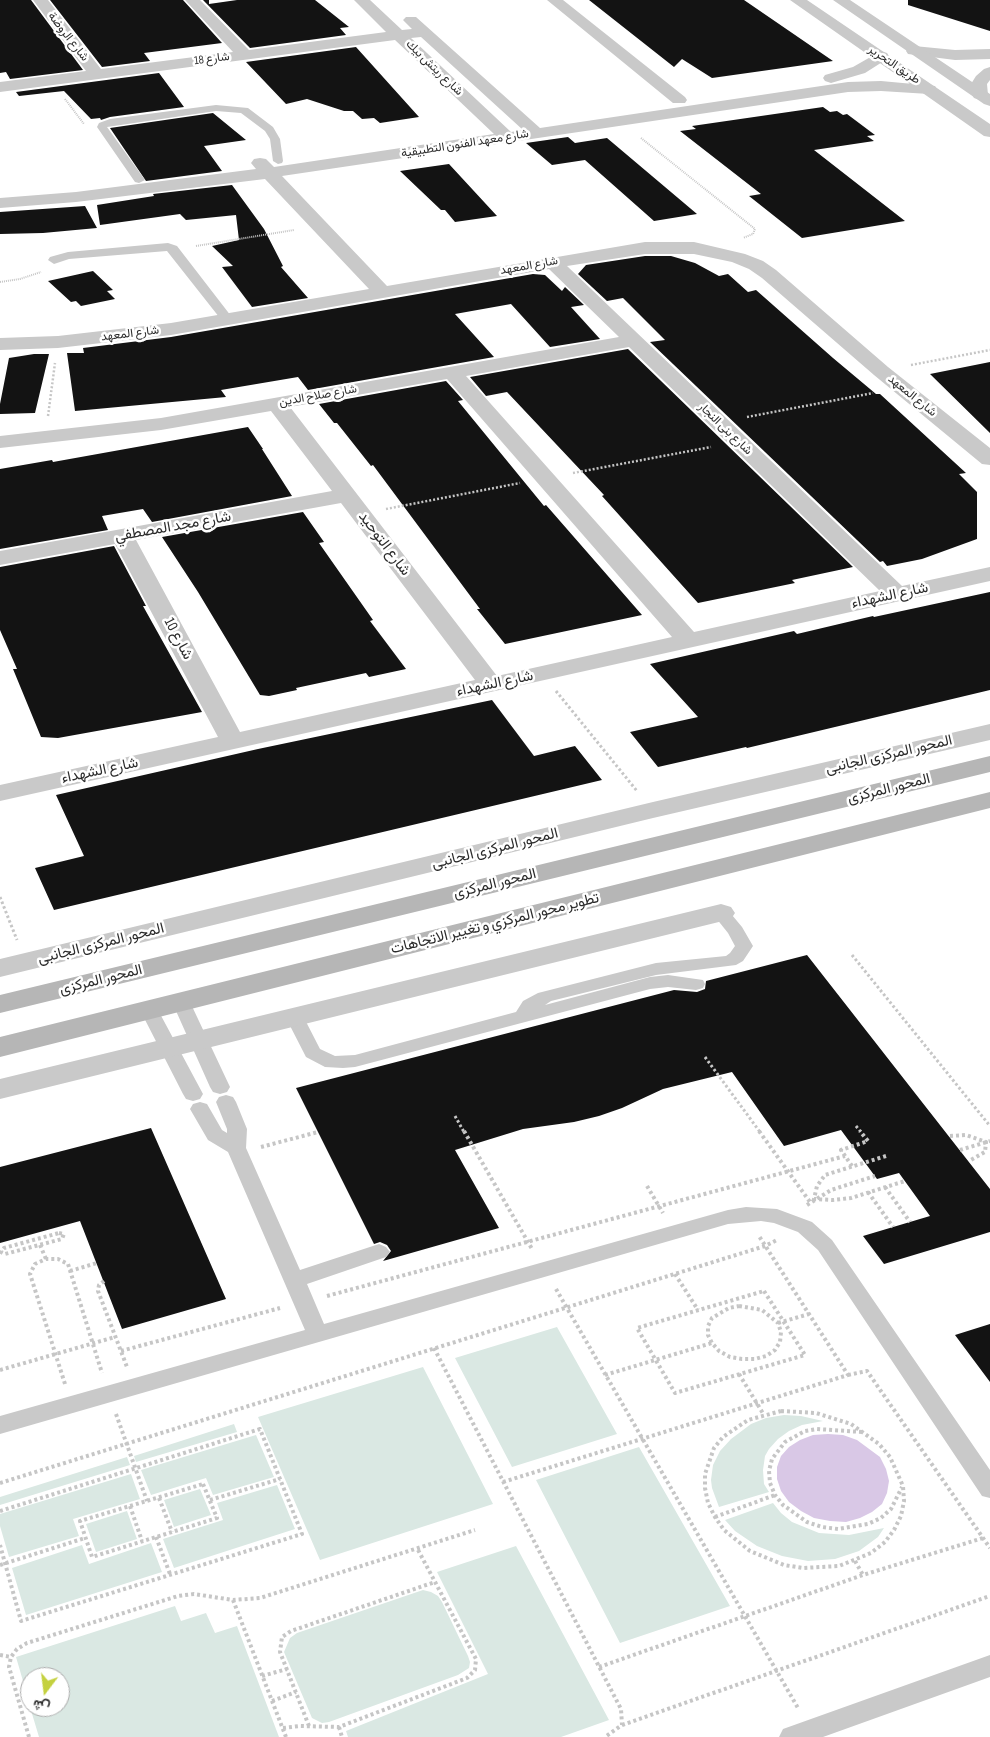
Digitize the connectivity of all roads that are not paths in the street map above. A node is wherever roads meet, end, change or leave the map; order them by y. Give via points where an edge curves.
1 (40, 0) edge
2 (192, 0) edge
3 (361, 0) edge
4 (554, 0) edge
5 (797, 0) edge
6 (840, 0) edge
7 (402, 13) dead end
8 (424, 32) junction
9 (400, 35) junction
10 (443, 49) junction
11 (914, 51) junction
12 (417, 52) junction
13 (990, 54) edge
14 (245, 55) junction
15 (968, 55) junction
16 (881, 56) junction
17 (859, 70) junction
18 (990, 70) edge
19 (97, 74) junction
20 (881, 86) junction
21 (0, 87) edge
22 (930, 89) junction
23 (985, 98) edge
24 (679, 100) junction
25 (530, 129) junction
26 (990, 132) edge
27 (502, 133) junction
28 (269, 166) junction
29 (139, 180) junction
30 (0, 194) edge
31 (0, 203) edge
32 (553, 262) junction
33 (51, 264) road end
34 (382, 291) junction
35 (227, 319) junction
36 (634, 340) junction
37 (0, 344) edge
38 (451, 372) junction
39 (277, 404) junction
40 (0, 442) edge
41 (990, 459) edge
42 (346, 495) junction
43 (122, 536) junction
44 (0, 558) edge
45 (990, 574) edge
46 (898, 595) junction
47 (690, 641) junction
48 (491, 685) junction
49 (990, 732) edge
50 (233, 742) junction
51 (990, 764) edge
52 (2, 788) edge
53 (990, 800) edge
54 (722, 913) joint
55 (0, 968) edge
56 (696, 984) dead end
57 (181, 1002) junction
58 (0, 1004) edge
59 (149, 1010) junction
60 (294, 1016) junction
61 (523, 1016) junction
62 (200, 1039) junction
63 (0, 1047) edge
64 (169, 1047) junction
65 (0, 1089) edge
66 (237, 1150) junction
67 (379, 1252) dead end
68 (294, 1280) junction
69 (318, 1334) junction
70 (0, 1425) edge
71 (990, 1488) edge
72 (990, 1666) edge
73 (801, 1734) edge

1 - 19 street, شارع الروضة
2 - 14 street
3 - 9 street, شارع ريتش بيك
4 - 24 street
5 - 16 street, طريق التحرير
6 - 11 street, طريق التحرير
7 - 8 street, شارع ريتش بيك
8 - 9 street, شارع 18
8 - 10 street, شارع ريتش بيك
9 - 12 street, شارع ريتش بيك
9 - 14 street, شارع 18
10 - 12 street
10 - 25 street, شارع ريتش بيك
11 - 15 street
11 - 23 street, طريق التحرير
12 - 27 street, شارع ريتش بيك
13 - 15 street
14 - 19 street, شارع 18
15 - 18 street via 966,60 969,63
16 - 17 street, شارع معهد الفنون التطبيقية
16 - 22 street, طريق التحرير
17 - 20 street via 882,76 886,81
17 - 24 street, شارع معهد الفنون التطبيقية via 831,78
18 - 23 street via 979,84
19 - 21 street, شارع 18
20 - 22 street, شارع معهد الفنون التطبيقية
20 - 25 street, شارع معهد الفنون التطبيقية via 848,86 620,121
22 - 26 street, طريق التحرير
24 - 25 street, شارع معهد الفنون التطبيقية
25 - 27 street, شارع معهد الفنون التطبيقية
27 - 28 street, شارع معهد الفنون التطبيقية
28 - 29 street, شارع معهد الفنون التطبيقية
28 - 29 lane via 275,139 269,129 238,108 216,108 105,124 102,127
28 - 31 street, شارع معهد الفنون التطبيقية via 76,197
28 - 34 street
29 - 30 street, شارع معهد الفنون التطبيقية
32 - 34 street, شارع المعهد
32 - 36 street, شارع بنى النجار
32 - 41 street, شارع المعهد via 669,247 694,248 756,265
33 - 35 lane via 68,256 168,247 174,250
34 - 35 street, شارع المعهد
35 - 37 street, شارع المعهد via 58,342
36 - 38 street, شارع صلاح الدين
36 - 46 street, شارع بنى النجار
38 - 39 street, شارع صلاح الدين
38 - 47 street
39 - 40 street, شارع صلاح الدين via 161,424
39 - 42 street, شارع التوحيد
42 - 43 street, شارع مجد المصطفي
42 - 48 street, شارع التوحيد
43 - 44 street, شارع مجد المصطفي
43 - 50 street, شارع 10
45 - 46 street, شارع الشهداء
46 - 47 street, شارع الشهداء
47 - 48 street, شارع الشهداء
48 - 50 street, شارع الشهداء
49 - 55 street, المحور المركزى الجانبى
50 - 52 street, شارع الشهداء
51 - 58 main road, المحور المركزى
53 - 57 main road, تطوير محور المركزي و تغيير الاتجاهات
54 - 60 street
54 - 61 lane via 744,946 742,952 730,961 656,969 545,997 530,1005
56 - 61 lane via 678,981 650,983
57 - 59 main road, تطوير محور المركزي و تغيير الاتجاهات
57 - 62 lane
59 - 63 main road, تطوير محور المركزي و تغيير الاتجاهات
59 - 64 lane
60 - 61 lane via 313,1053 332,1062 344,1062
60 - 62 street
62 - 64 street
62 - 66 lane via 237,1129
64 - 65 street
64 - 66 lane via 215,1134
66 - 68 lane
67 - 68 lane
68 - 69 lane
69 - 70 lane
69 - 71 lane via 746,1214 777,1216 811,1231 825,1245
72 - 73 lane

